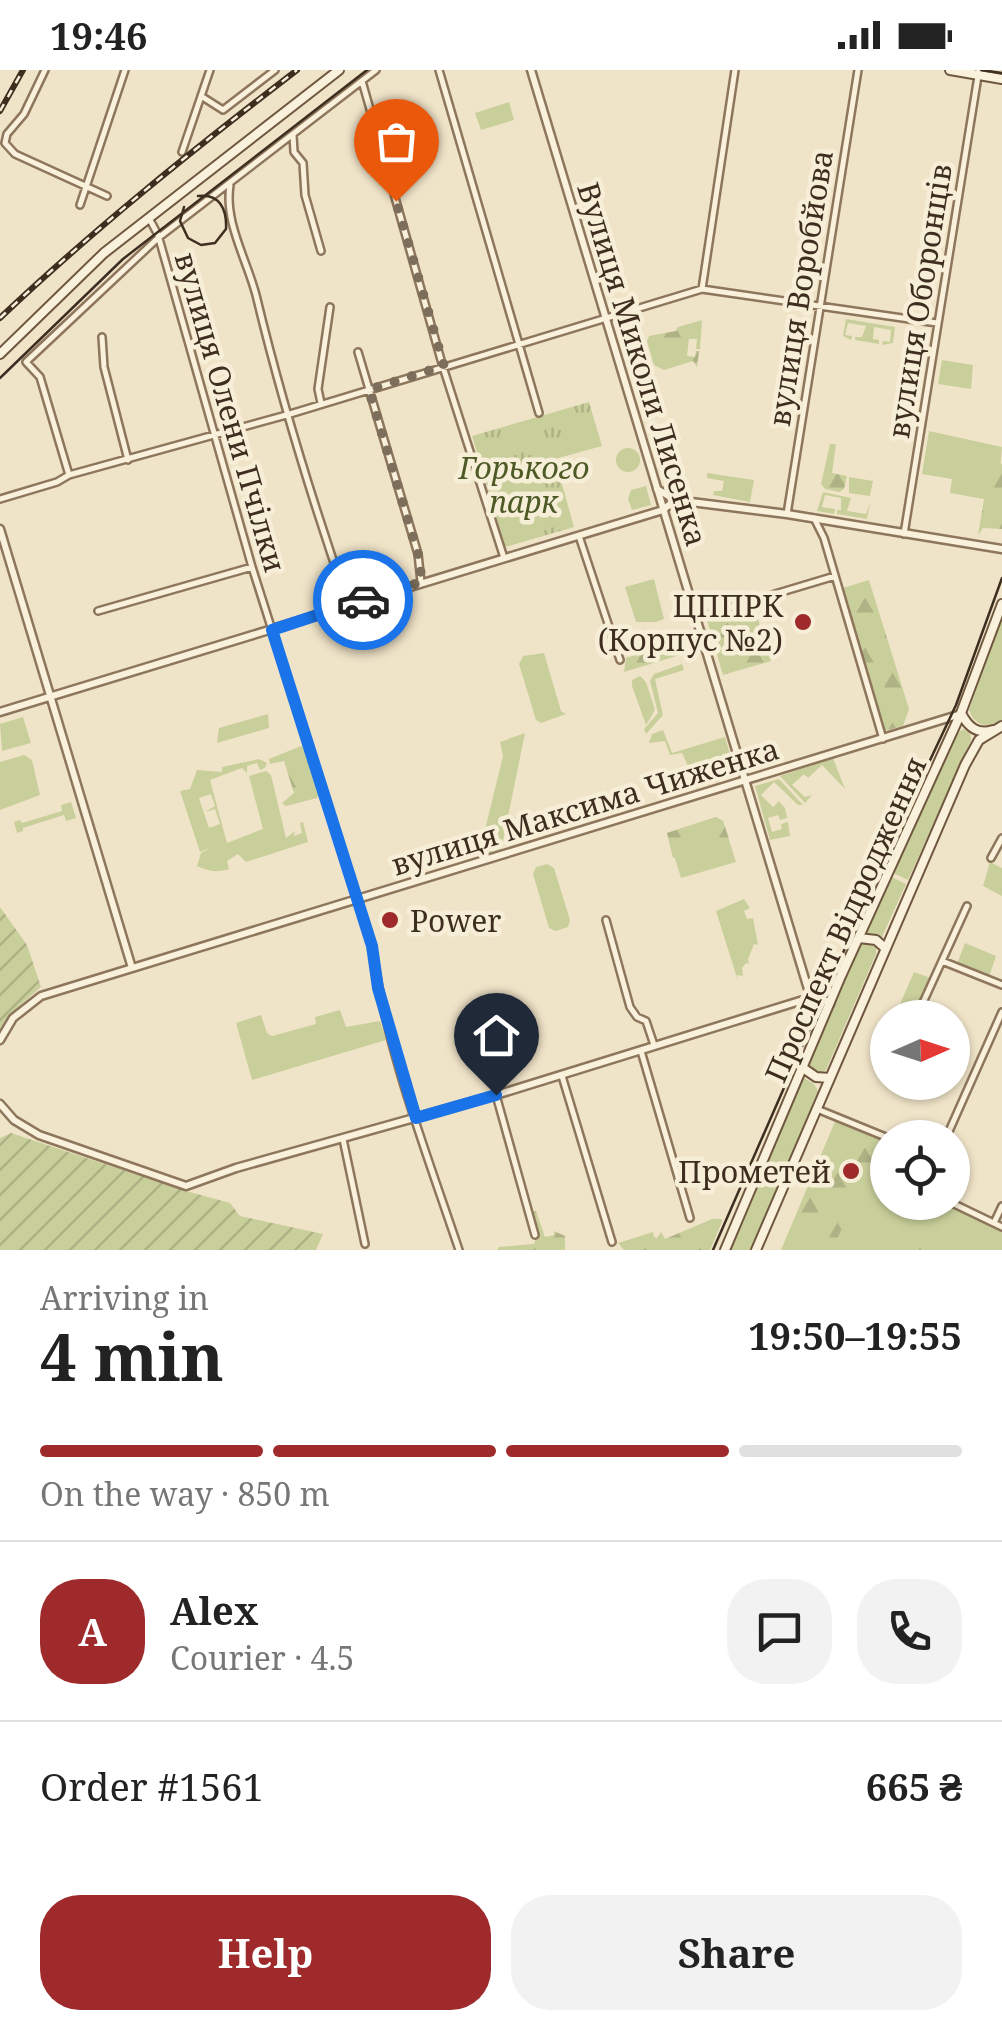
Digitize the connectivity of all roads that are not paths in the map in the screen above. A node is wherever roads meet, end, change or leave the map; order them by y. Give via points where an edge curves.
1 (45, 70) edge
2 (125, 70) edge
3 (210, 70) edge
4 (275, 70) edge
5 (339, 70) edge
6 (376, 70) edge
7 (439, 70) edge
8 (531, 70) edge
9 (735, 70) edge
10 (858, 70) edge
11 (950, 70) edge
12 (979, 72) edge
13 (1002, 79) edge
14 (362, 81) junction
15 (201, 96) junction
16 (293, 134) junction
17 (182, 152) dead end
18 (230, 182) junction
19 (85, 184) junction
20 (107, 196) dead end
21 (80, 204) dead end
22 (149, 218) junction
23 (158, 238) junction
24 (321, 251) dead end
25 (702, 290) junction
26 (820, 306) junction
27 (330, 307) dead end
28 (606, 319) junction
29 (937, 323) junction
30 (102, 337) dead end
31 (521, 344) junction
32 (358, 352) dead end
33 (0, 354) edge
34 (444, 366) junction
35 (369, 390) junction
36 (321, 404) junction
37 (539, 413) dead end
38 (290, 414) junction
39 (214, 436) junction
40 (128, 460) junction
41 (68, 475) junction
42 (657, 489) junction
43 (0, 499) edge
44 (675, 500) junction
45 (663, 510) junction
46 (787, 514) junction
47 (814, 518) junction
48 (835, 522) junction
49 (0, 530) edge
50 (904, 534) junction
51 (579, 536) junction
52 (824, 538) junction
53 (1002, 549) edge
54 (504, 558) junction
55 (252, 567) junction
56 (835, 576) junction
57 (422, 582) junction
58 (348, 604) junction
59 (1002, 604) edge
60 (98, 611) dead end
61 (696, 618) junction
62 (272, 630) junction
63 (620, 660) dead end
64 (51, 697) junction
65 (0, 712) edge
66 (961, 714) junction
67 (1000, 728) edge
68 (883, 739) junction
69 (746, 781) junction
70 (1002, 838) edge
71 (991, 858) dead end
72 (356, 898) junction
73 (966, 906) dead end
74 (606, 920) dead end
75 (859, 938) junction
76 (885, 948) junction
77 (942, 961) junction
78 (132, 968) junction
79 (1002, 985) edge
80 (808, 989) junction
81 (804, 1000) junction
82 (924, 1000) edge
83 (830, 1004) junction
84 (1002, 1012) edge
85 (0, 1040) edge
86 (654, 1045) junction
87 (641, 1051) junction
88 (803, 1068) junction
89 (562, 1076) junction
90 (830, 1078) junction
91 (496, 1095) junction
92 (0, 1104) edge
93 (817, 1109) junction
94 (416, 1118) junction
95 (954, 1120) edge
96 (870, 1131) edge
97 (343, 1138) junction
98 (1002, 1206) edge
99 (970, 1212) edge
100 (690, 1218) dead end
101 (994, 1224) junction
102 (1002, 1227) edge
103 (535, 1235) dead end
104 (612, 1242) dead end
105 (365, 1244) dead end
106 (459, 1250) edge
107 (725, 1250) edge
108 (756, 1250) edge

1 - 19 street via 5,143 15,154
2 - 19 street
3 - 15 street
4 - 15 street via 224,110
5 - 22 main road
6 - 14 street
7 - 31 street
8 - 28 street, Вулиця Миколи Лисенка
9 - 25 street
10 - 26 street, вулиця Воробйова
11 - 12 main road
12 - 13 main road
12 - 29 street, вулиця Оборонців
14 - 16 street
14 - 34 street
15 - 17 street
16 - 18 street
16 - 24 street
18 - 23 street
18 - 38 street via 230,214
19 - 20 street
19 - 21 street
22 - 23 street, вулиця Олени Пчілки
22 - 33 main road
23 - 39 street, вулиця Олени Пчілки
23 - 41 street via 26,362 40,377
25 - 26 street
25 - 28 street
26 - 29 street
26 - 46 street, вулиця Воробйова
27 - 36 street
28 - 31 street
28 - 42 street, Вулиця Миколи Лисенка
29 - 50 street, вулиця Оборонців
30 - 40 street
31 - 34 street
31 - 37 street
32 - 35 street
34 - 35 street
34 - 54 street
35 - 36 street
35 - 57 street
36 - 38 street
38 - 39 street
38 - 58 street
39 - 40 street
39 - 55 street, вулиця Олени Пчілки
40 - 41 street
41 - 43 street
42 - 44 street
42 - 45 street, Вулиця Миколи Лисенка
44 - 45 street
44 - 46 street
45 - 51 street
45 - 61 street, Вулиця Миколи Лисенка
46 - 47 street
47 - 48 street
47 - 52 street
48 - 50 street
48 - 52 street via 823,527
49 - 64 street
50 - 53 street
51 - 54 street
51 - 63 street
52 - 56 street
54 - 57 street
55 - 60 street
55 - 62 street, вулиця Олени Пчілки
56 - 61 street
56 - 68 street
57 - 58 street
58 - 62 street
59 - 66 main road, Проспект Відродження
61 - 69 street, Вулиця Миколи Лисенка
62 - 64 street
62 - 72 street, вулиця Олени Пчілки
64 - 65 street
64 - 78 street
66 - 67 main road via 978,732
66 - 68 street, вулиця Максима Чиженка
66 - 75 main road, Проспект Відродження
67 - 76 main road, Проспект Відродження via 980,740 966,763
68 - 69 street, вулиця Максима Чиженка
69 - 72 street, вулиця Максима Чиженка
69 - 80 street, Вулиця Миколи Лисенка
70 - 71 street
72 - 78 street, вулиця Максима Чиженка
72 - 94 street, вулиця Олени Пчілки
73 - 77 street
74 - 86 street via 628,1002 646,1020
75 - 76 main road
75 - 83 main road, Проспект Відродження
76 - 90 main road, Проспект Відродження
77 - 79 street
77 - 82 street
78 - 85 street, вулиця Максима Чиженка via 25,1006
80 - 81 street
80 - 83 street
81 - 83 street
81 - 86 street
83 - 88 main road, Проспект Відродження
84 - 95 street
86 - 87 street
87 - 89 street
87 - 100 street
88 - 90 main road
88 - 107 main road, Проспект Відродження
89 - 91 street
89 - 104 street
90 - 93 main road, Проспект Відродження
91 - 94 street
91 - 103 street
92 - 97 street via 39,1135 186,1186
93 - 96 street
93 - 108 main road, Проспект Відродження
94 - 97 street
94 - 106 street, вулиця Олени Пчілки
97 - 105 street
98 - 101 street
99 - 101 street
101 - 102 street

